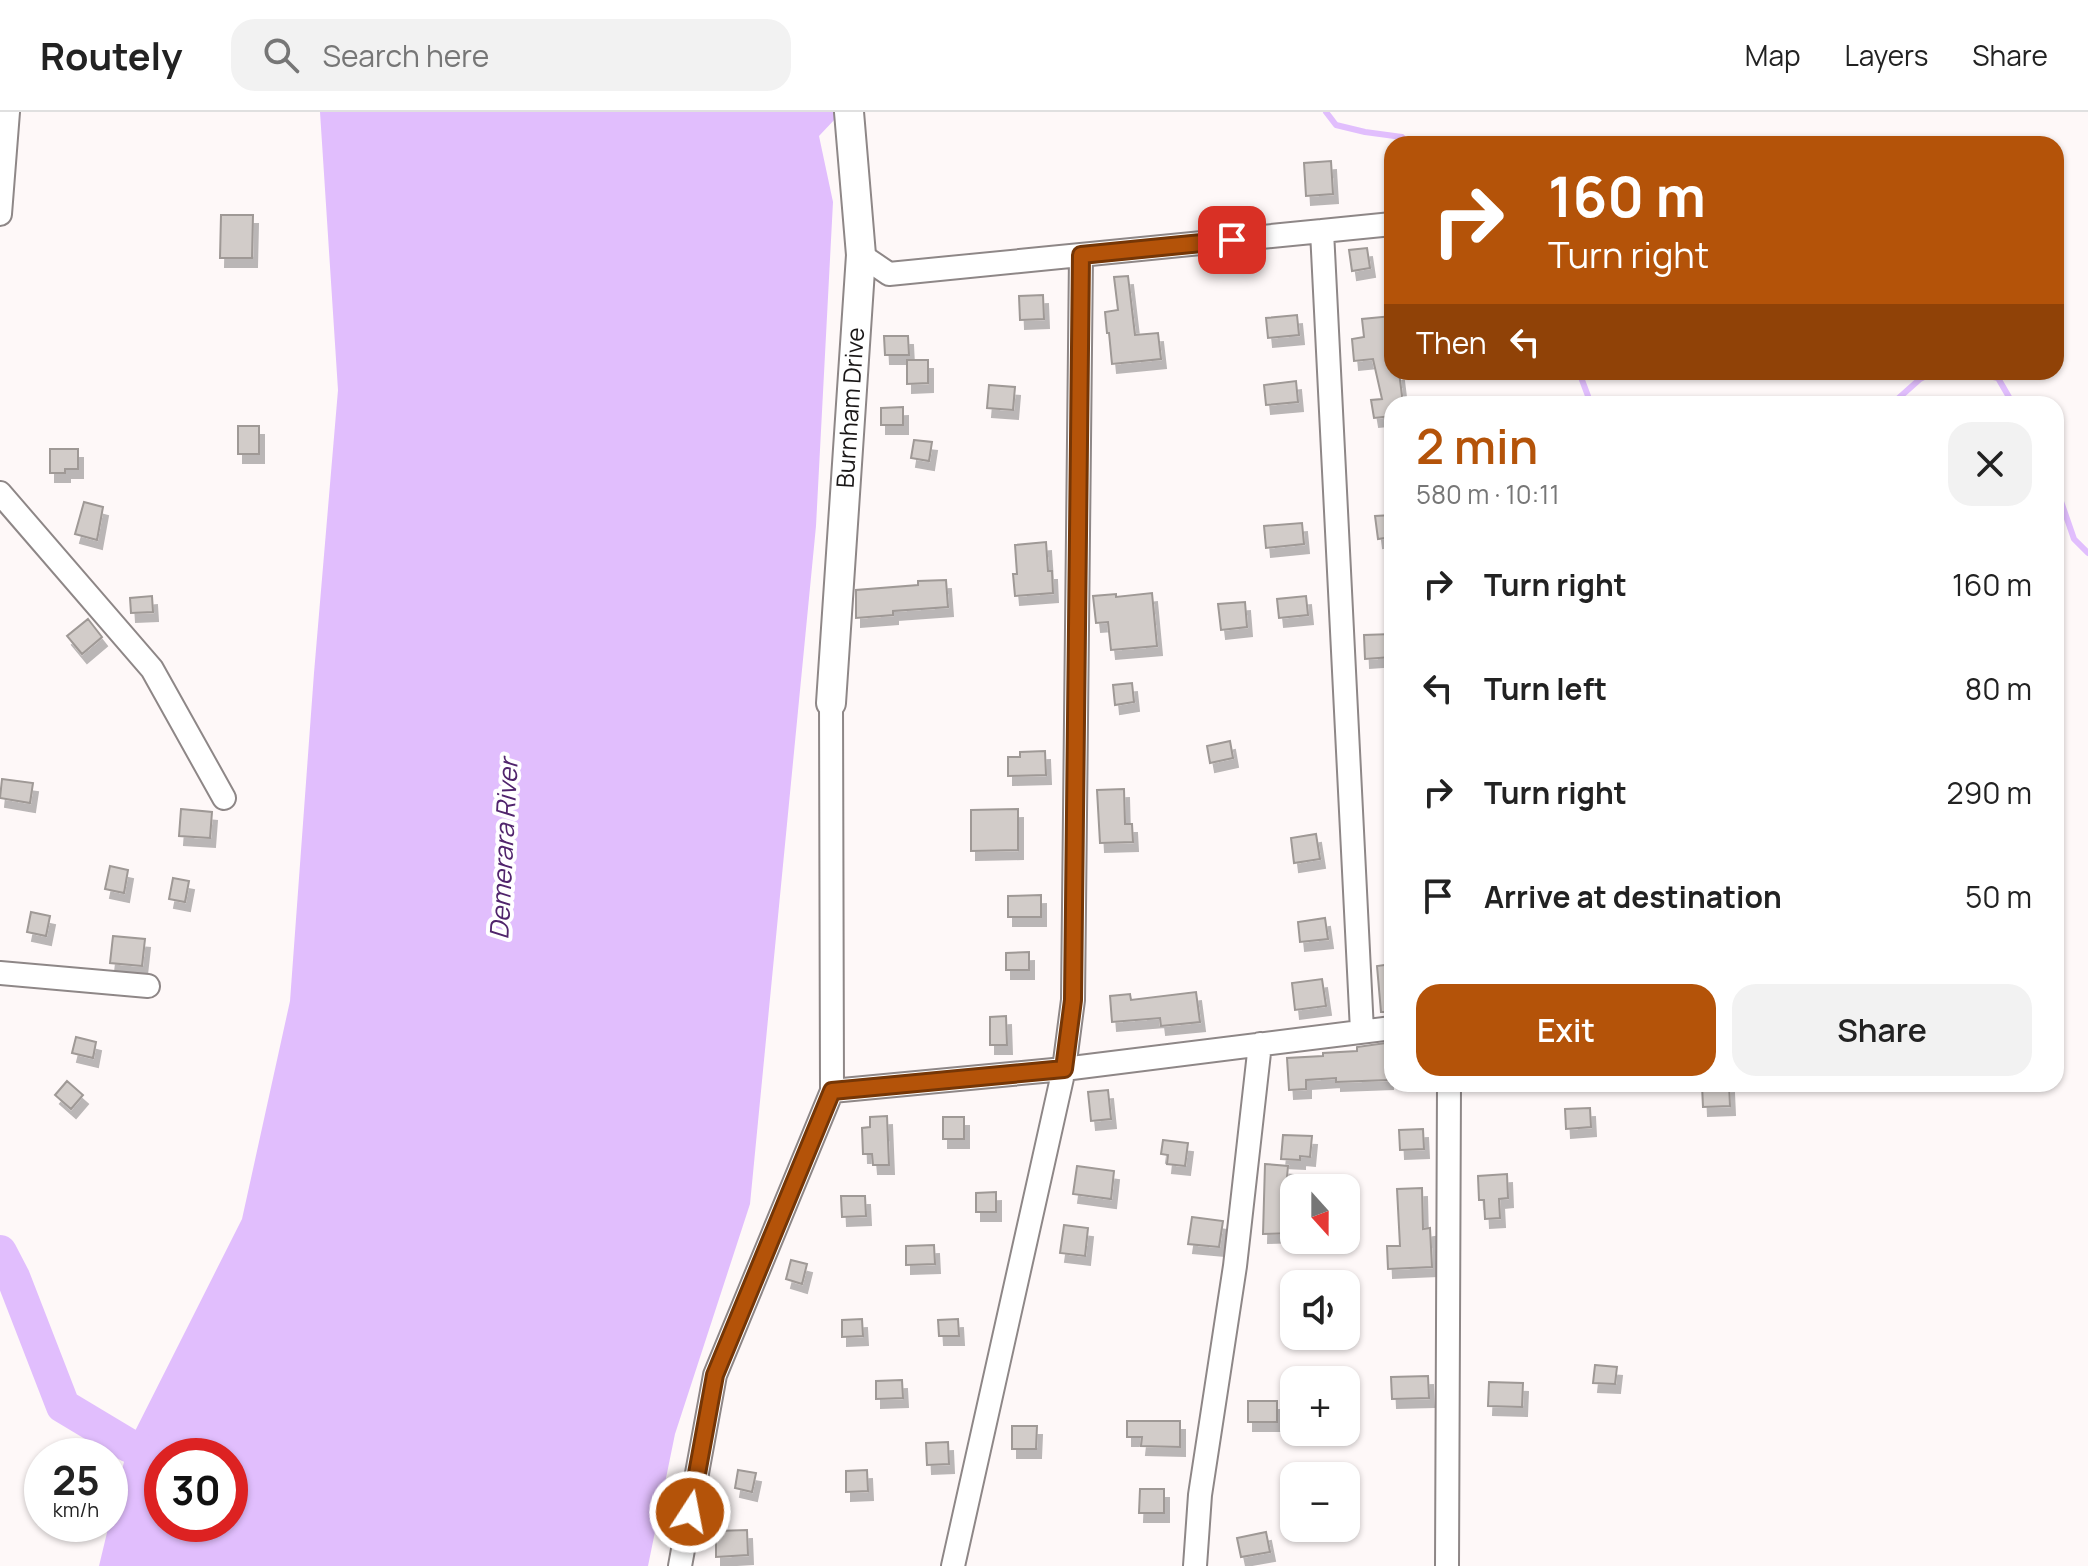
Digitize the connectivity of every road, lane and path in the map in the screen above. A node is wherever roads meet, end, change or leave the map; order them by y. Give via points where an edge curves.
1 (8, 112) edge
2 (849, 116) edge
3 (0, 214) edge
4 (1384, 225) edge
5 (1322, 231) junction
6 (861, 255) junction
7 (1081, 255) junction
8 (0, 493) edge
9 (831, 703) joint
10 (224, 798) dead end
11 (0, 973) edge
12 (148, 986) dead end
13 (1384, 1029) edge
14 (1362, 1031) junction
15 (1260, 1044) junction
16 (1064, 1069) junction
17 (832, 1091) junction
18 (1449, 1092) edge
19 (680, 1566) edge
20 (953, 1566) edge
21 (1195, 1566) edge
22 (1447, 1566) edge

1 - 3 street
2 - 6 street, Burnham Drive
4 - 5 street
5 - 7 street
5 - 14 street
6 - 7 street via 889,274
6 - 9 street, Burnham Drive
7 - 16 street via 1073,1000
8 - 10 street via 152,669
9 - 17 street
11 - 12 street
13 - 14 street
14 - 15 street
15 - 16 street
15 - 21 street
16 - 17 street
16 - 20 street
17 - 19 street via 715,1375
18 - 22 street

